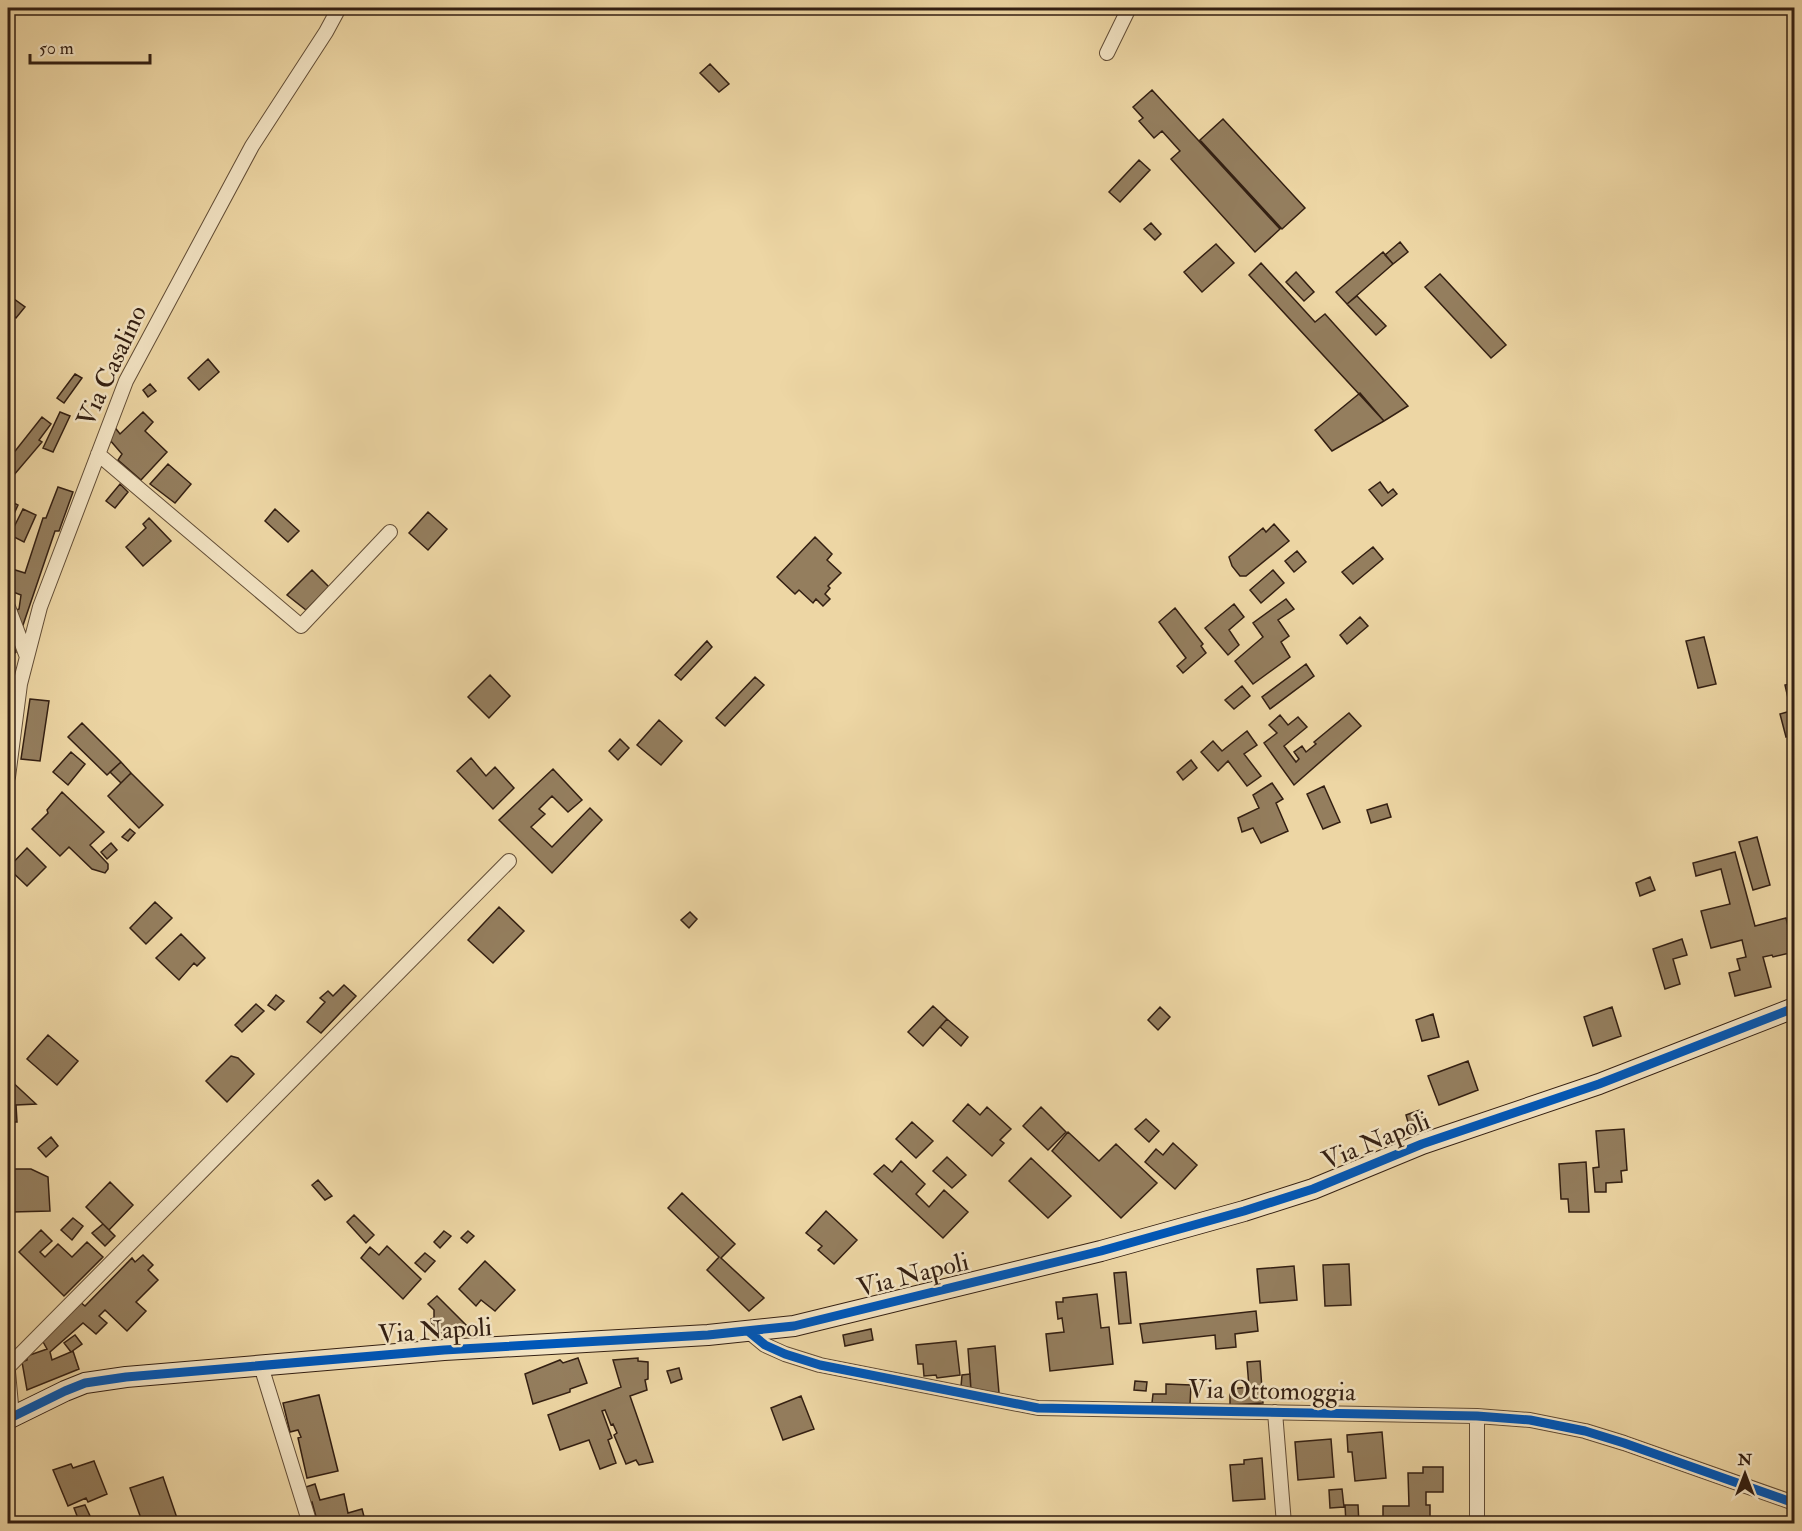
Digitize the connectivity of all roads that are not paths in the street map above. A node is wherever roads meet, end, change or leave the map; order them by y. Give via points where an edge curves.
1 (339, 8) edge
2 (1129, 8) edge
3 (1107, 53) dead end
4 (98, 454) junction
5 (390, 532) dead end
6 (8, 607) edge
7 (27, 657) junction
8 (8, 777) edge
9 (509, 861) dead end
10 (1794, 1008) edge
11 (748, 1331) junction
12 (8, 1366) edge
13 (261, 1366) junction
14 (8, 1372) edge
15 (1275, 1412) junction
16 (1477, 1416) junction
17 (10, 1418) edge
18 (1794, 1503) edge
19 (310, 1524) edge
20 (1284, 1524) edge
21 (1477, 1524) edge

1 - 4 street, Via Casalino via 252,146 126,381
2 - 3 street
4 - 5 street via 301,626
4 - 7 street, Via Casalino via 40,607
6 - 7 street
7 - 8 street, Via Casalino
9 - 12 street
10 - 11 street, Via Napoli via 1599,1084 1422,1144 1313,1189 1244,1211 1101,1251 794,1326
11 - 13 street, Via Napoli
11 - 15 street, Via Ottomoggia via 765,1345 820,1365 1038,1408
13 - 17 street, Via Napoli via 85,1383
13 - 19 street
14 - 17 street
15 - 16 street, Via Ottomoggia
15 - 20 street
16 - 18 street, Via Ottomoggia via 1530,1420 1585,1431
16 - 21 street

